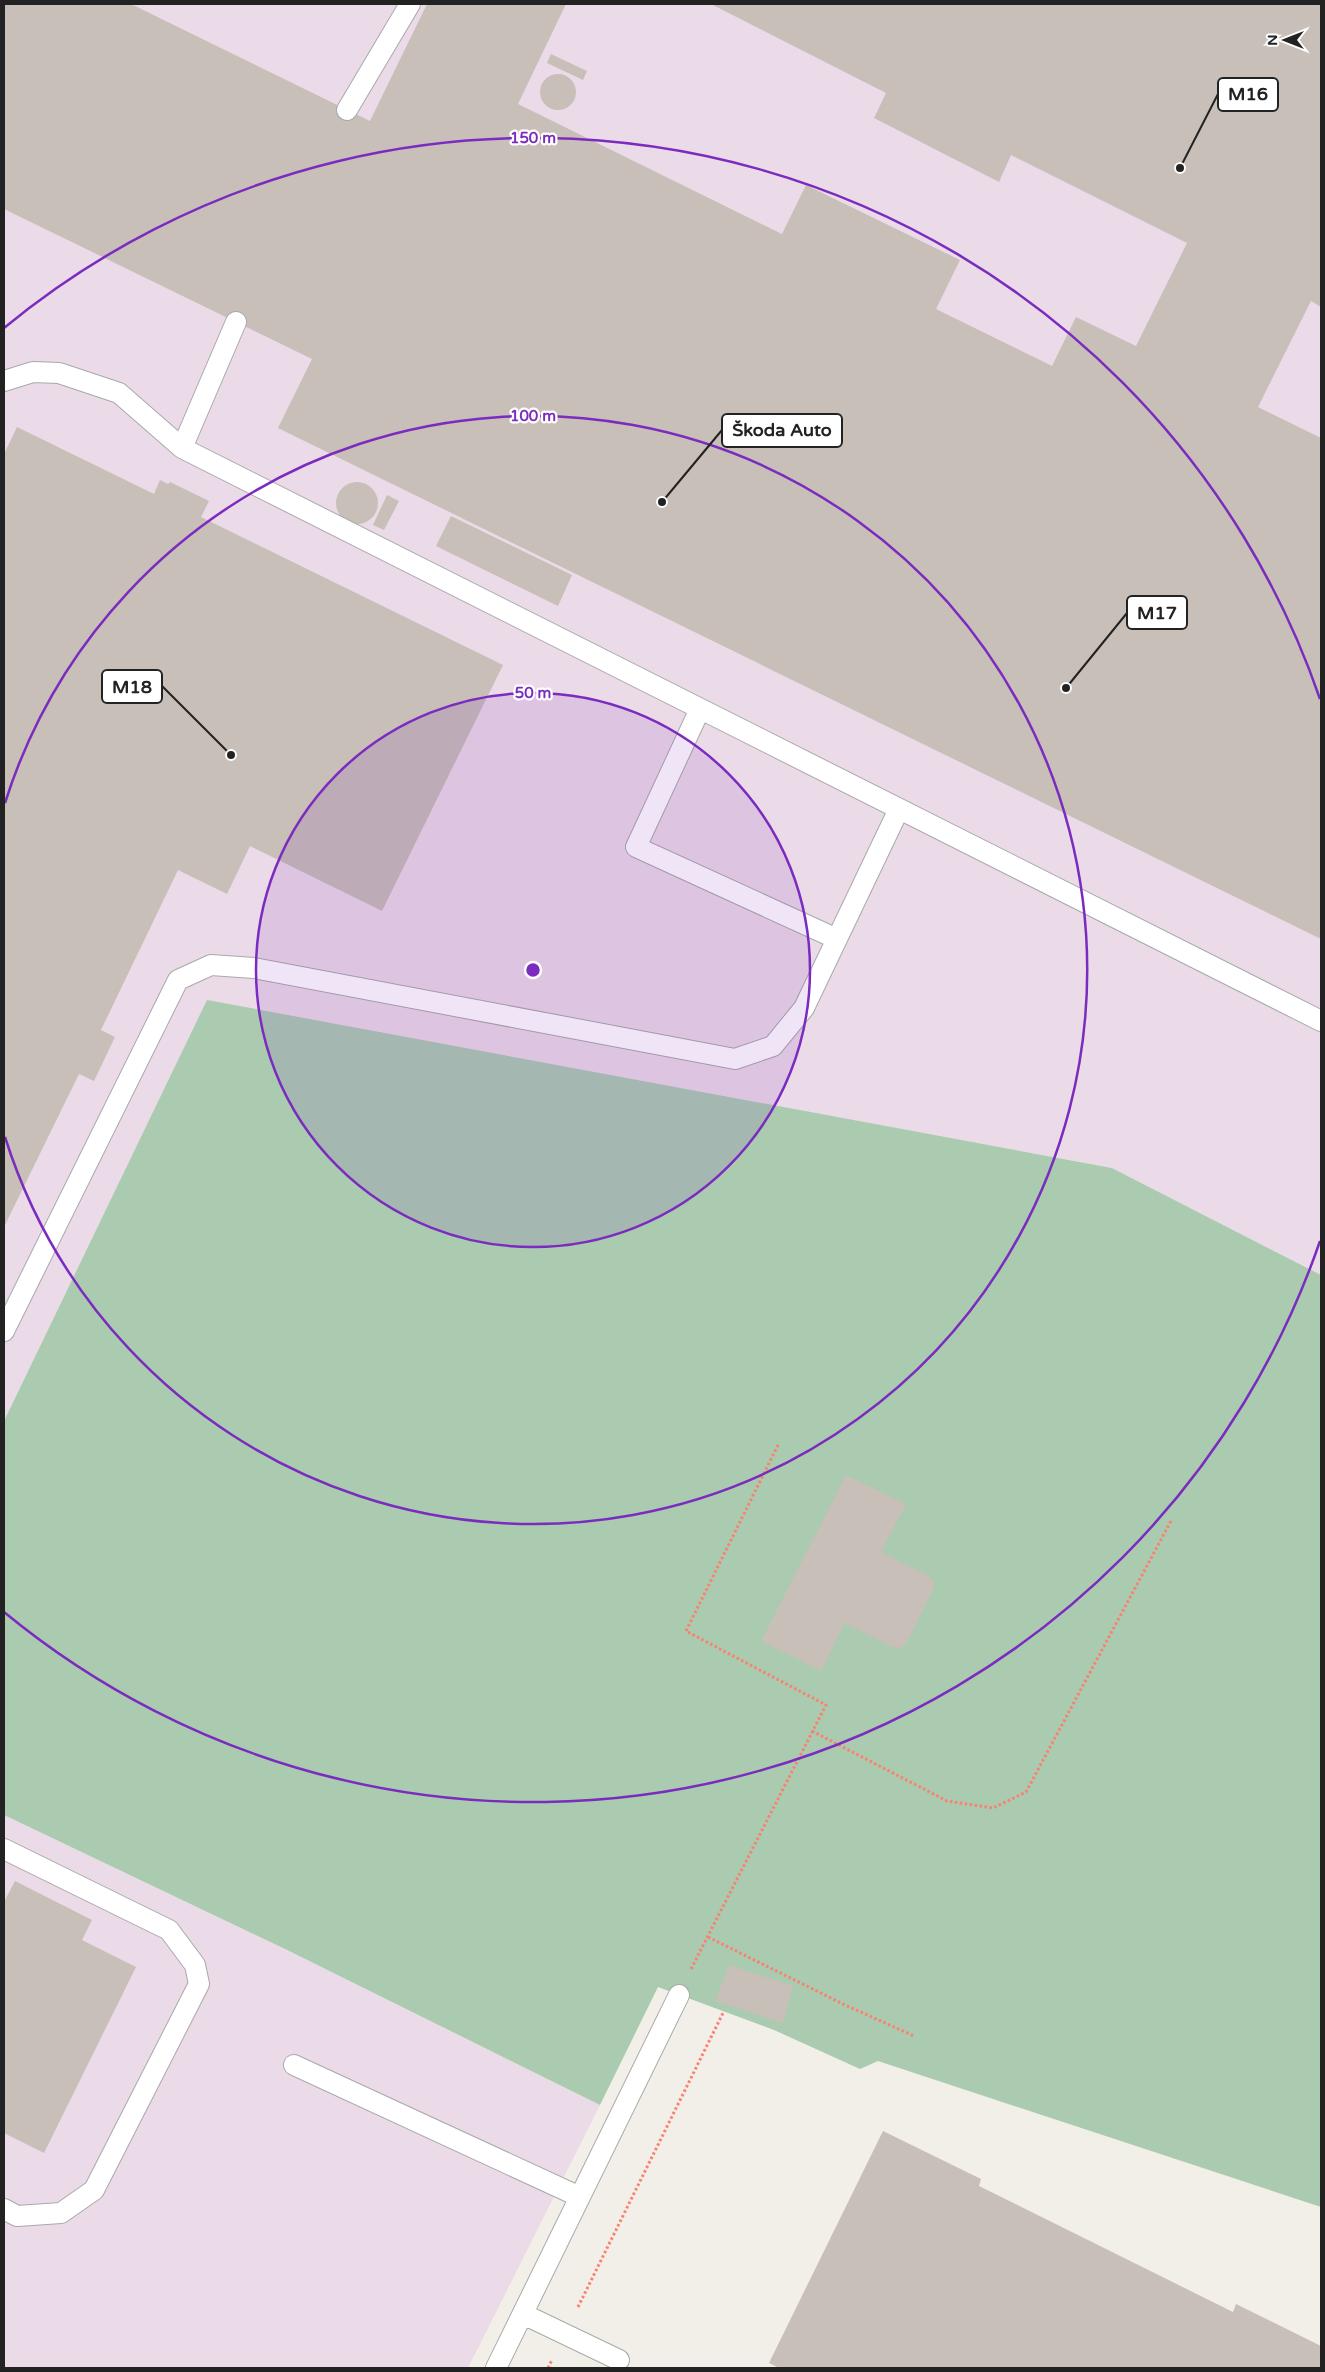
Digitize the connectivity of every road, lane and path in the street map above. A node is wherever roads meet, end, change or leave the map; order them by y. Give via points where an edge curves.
1 (410, 4) edge
2 (347, 110) dead end
3 (236, 322) dead end
4 (4, 381) edge
5 (182, 448) junction
6 (700, 708) junction
7 (899, 809) junction
8 (837, 939) junction
9 (1321, 1021) edge
10 (4, 1331) edge
11 (779, 1443) dead end
12 (1172, 1519) dead end
13 (812, 1731) junction
14 (4, 1849) edge
15 (708, 1937) junction
16 (678, 1995) joint
17 (724, 2011) dead end
18 (914, 2036) dead end
19 (294, 2065) dead end
20 (580, 2197) junction
21 (4, 2209) edge
22 (522, 2314) junction
23 (565, 2334) junction
24 (619, 2360) dead end
25 (496, 2368) edge
26 (548, 2368) edge

1 - 2 lane
3 - 5 lane
4 - 5 lane via 33,372 59,373 119,393
5 - 6 lane
6 - 7 lane
6 - 8 lane via 636,847
7 - 8 lane
7 - 9 lane
8 - 10 lane via 804,1008 773,1046 735,1059 254,968 211,965 178,980
11 - 13 path via 686,1631 826,1705
12 - 13 path via 1026,1792 993,1808 948,1801
13 - 15 path
14 - 21 lane via 169,1930 195,1965 199,1984 94,2190 60,2212 17,2216
15 - 16 path
15 - 18 path
16 - 20 lane
17 - 23 path
19 - 20 lane
20 - 22 lane
22 - 23 lane
22 - 25 lane
23 - 24 lane
23 - 26 path

